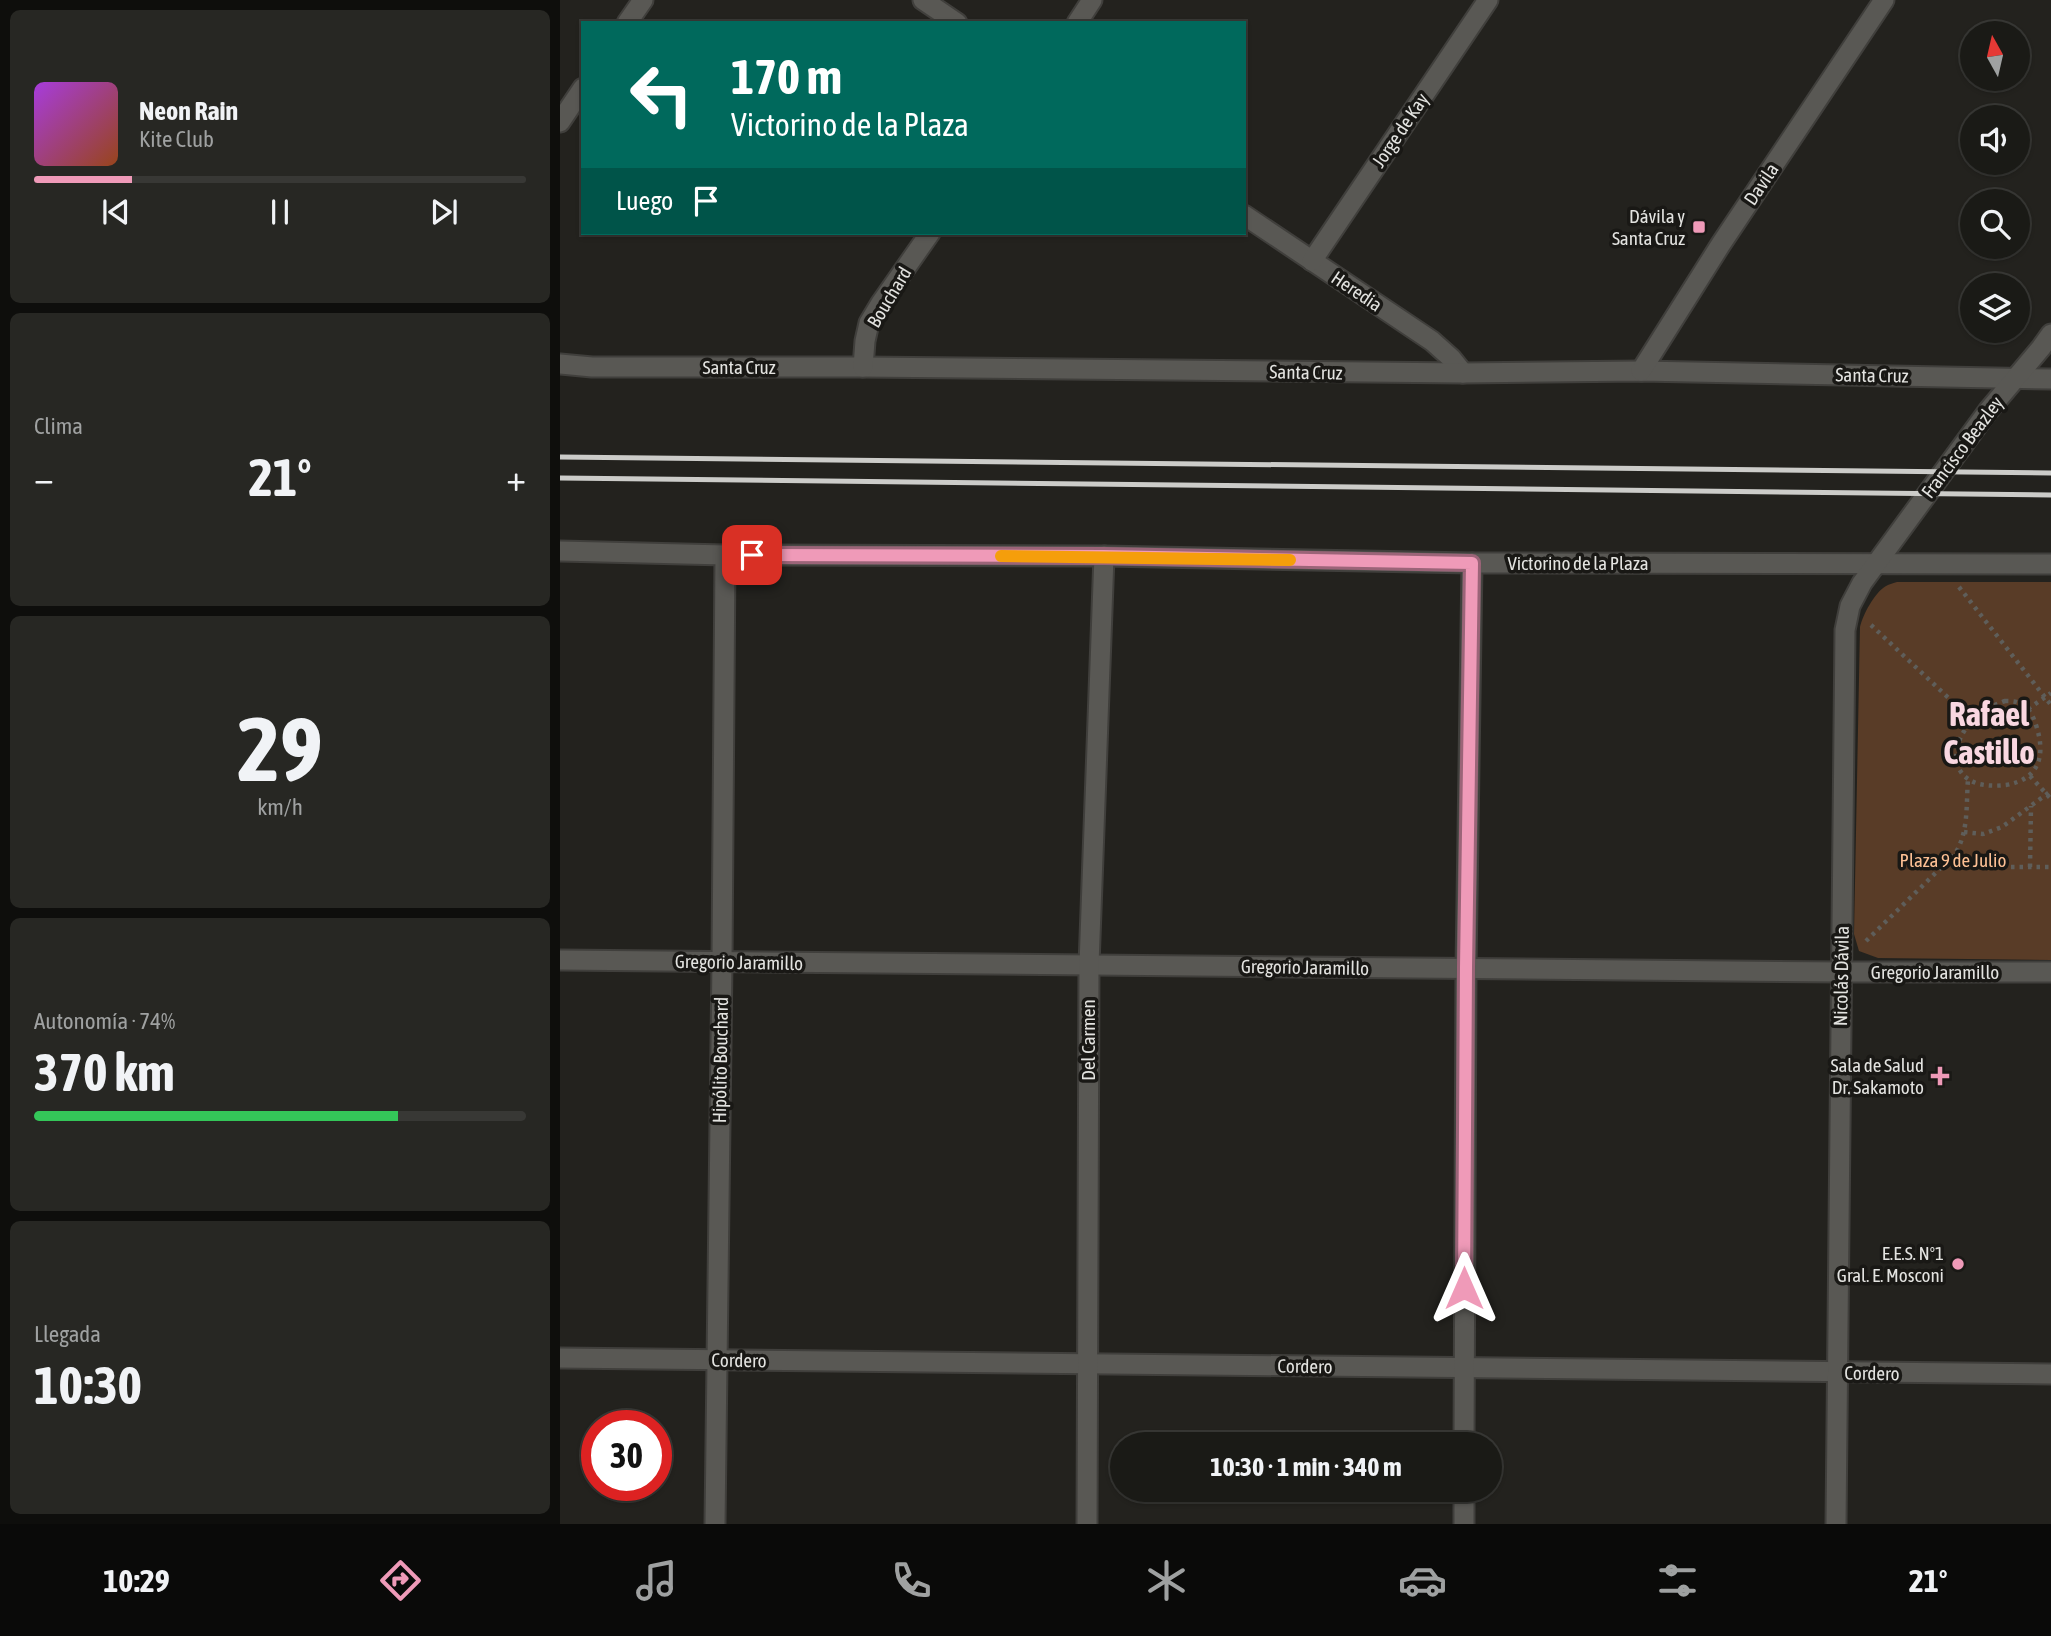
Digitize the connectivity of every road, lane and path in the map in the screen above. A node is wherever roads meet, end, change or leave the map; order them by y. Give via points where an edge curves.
1 (643, 0) edge
2 (923, 0) edge
3 (1092, 0) edge
4 (1488, 0) edge
5 (1884, 0) edge
6 (628, 21) edge
7 (954, 21) edge
8 (1078, 21) edge
9 (581, 91) edge
10 (560, 122) edge
11 (1246, 216) edge
12 (929, 235) edge
13 (1312, 261) junction
14 (2051, 334) edge
15 (560, 364) edge
16 (863, 367) junction
17 (1642, 371) junction
18 (1463, 373) junction
19 (2015, 378) junction
20 (2051, 379) edge
21 (560, 551) edge
22 (725, 555) junction
23 (1104, 556) junction
24 (1472, 563) junction
25 (1877, 563) junction
26 (1940, 563) junction
27 (2051, 564) edge
28 (1850, 606) junction
29 (2051, 693) edge
30 (2045, 697) junction
31 (2051, 705) edge
32 (2028, 709) junction
33 (1972, 720) junction
34 (2030, 776) junction
35 (1968, 779) junction
36 (2050, 795) edge
37 (2031, 806) junction
38 (1964, 832) junction
39 (1994, 867) dead end
40 (2030, 867) junction
41 (2051, 867) edge
42 (560, 960) edge
43 (722, 961) junction
44 (1089, 965) junction
45 (1466, 968) junction
46 (1841, 969) junction
47 (2051, 972) edge
48 (560, 1358) edge
49 (716, 1360) junction
50 (1086, 1364) junction
51 (1464, 1368) junction
52 (1837, 1372) junction
53 (2051, 1374) edge
54 (1464, 1432) edge
55 (1464, 1502) edge
56 (715, 1524) edge
57 (1087, 1524) edge
58 (1464, 1524) edge
59 (1836, 1524) edge

1 - 6 street
2 - 7 street
3 - 8 street
4 - 13 street, Jorge de Kay
5 - 17 street, Davila
9 - 10 street
11 - 13 street, Heredia
12 - 16 street, Bouchard via 869,323
13 - 18 street, Heredia via 1432,341
14 - 19 street, Francisco Beazley
15 - 16 street, Santa Cruz
16 - 18 street, Santa Cruz
17 - 18 street, Santa Cruz
17 - 19 street, Santa Cruz
19 - 20 street, Santa Cruz
19 - 25 street, Francisco Beazley
21 - 22 street, Victorino de la Plaza
22 - 23 street, Victorino de la Plaza
22 - 43 street, Hipólito Bouchard
23 - 24 street, Victorino de la Plaza
23 - 44 street, Del Carmen
24 - 25 street, Victorino de la Plaza
24 - 45 street
25 - 26 street, Victorino de la Plaza
25 - 28 street, Nicolás Dávila
26 - 27 street, Victorino de la Plaza
26 - 30 path
28 - 33 path
28 - 46 street, Nicolás Dávila via 1845,630
29 - 30 path
30 - 31 path
30 - 32 path
32 - 33 path via 2019,702 2005,701
32 - 34 path via 2041,753
33 - 35 path via 1956,758 1958,770
34 - 35 path via 2019,783 1997,786
34 - 36 path
35 - 38 path
36 - 37 path
37 - 38 path via 2002,827 1983,834
37 - 40 path
38 - 46 path via 1954,855
39 - 40 path
40 - 41 path
42 - 43 street, Gregorio Jaramillo
43 - 44 street, Gregorio Jaramillo
43 - 49 street, Hipólito Bouchard
44 - 45 street, Gregorio Jaramillo
44 - 50 street, Del Carmen
45 - 46 street, Gregorio Jaramillo
45 - 51 street
46 - 47 street, Gregorio Jaramillo
46 - 52 street, Nicolás Dávila
48 - 49 street, Cordero
49 - 50 street, Cordero
49 - 56 street, Hipólito Bouchard
50 - 51 street, Cordero
50 - 57 street, Del Carmen
51 - 52 street, Cordero
51 - 54 street
52 - 53 street, Cordero
52 - 59 street, Nicolás Dávila
55 - 58 street

